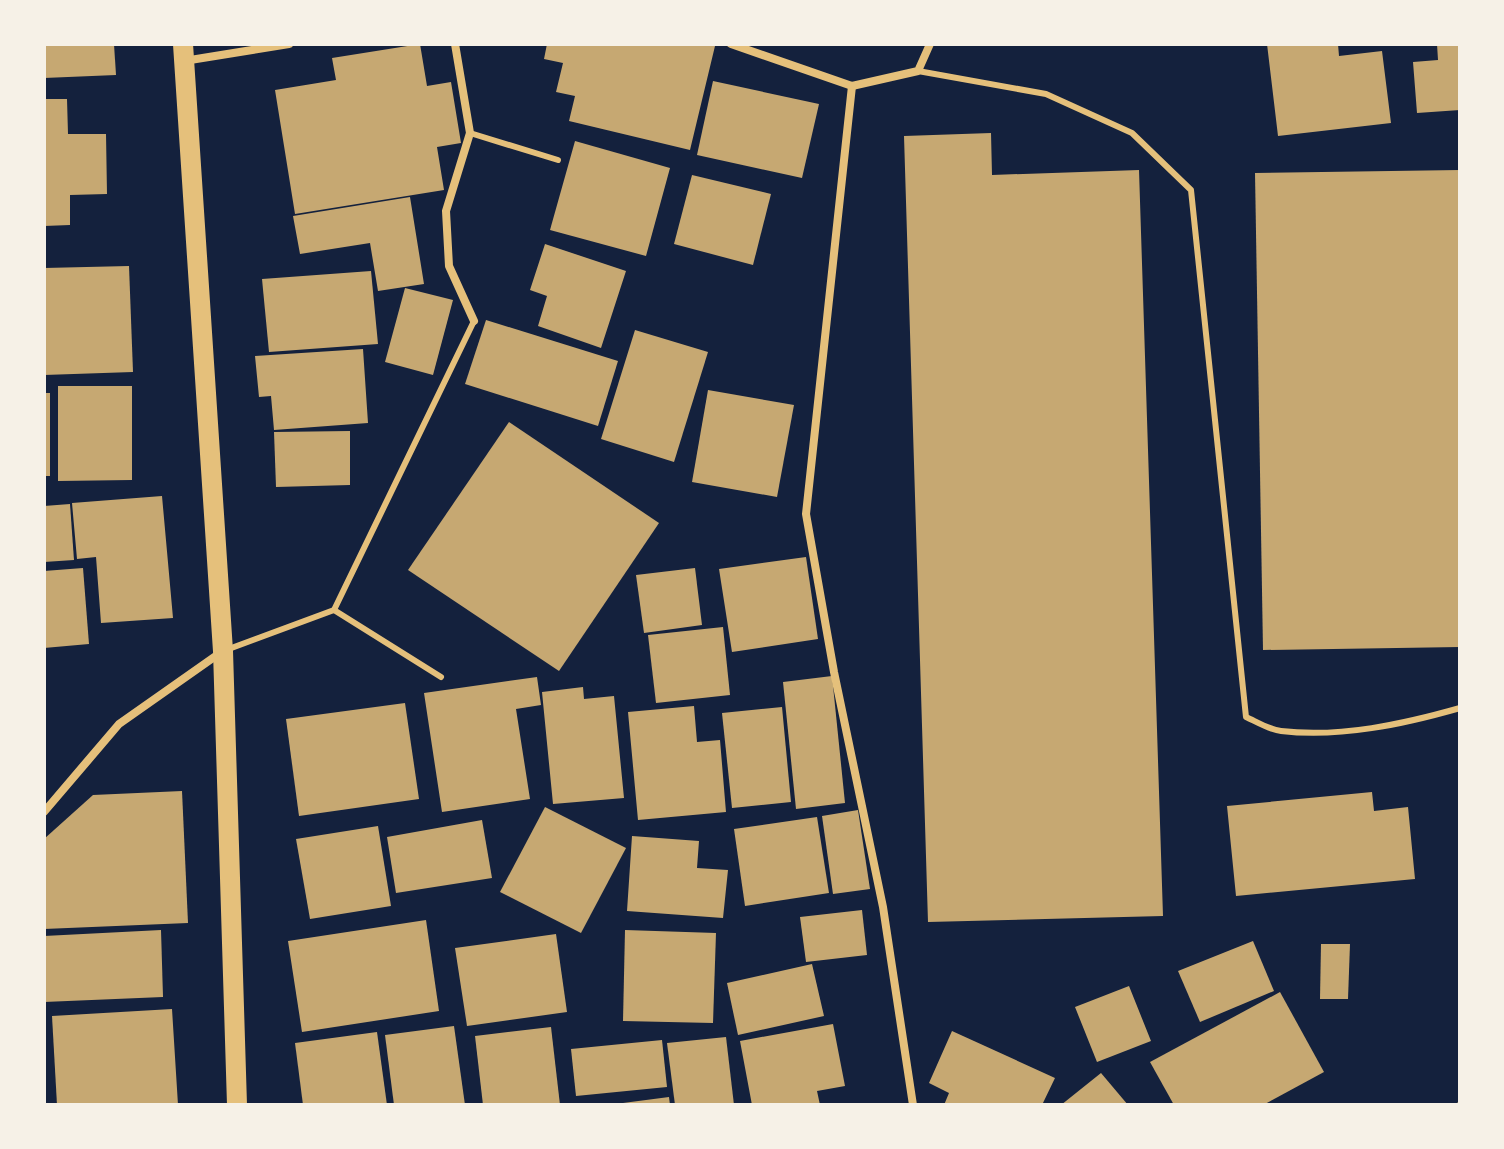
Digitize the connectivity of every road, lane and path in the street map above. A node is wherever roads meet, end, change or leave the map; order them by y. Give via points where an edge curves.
1 (289, 44) edge
2 (455, 44) edge
3 (731, 44) edge
4 (930, 44) edge
5 (183, 52) edge
6 (918, 71) junction
7 (852, 86) junction
8 (470, 133) junction
9 (558, 160) dead end
10 (474, 321) joint
11 (334, 610) junction
12 (223, 651) junction
13 (441, 677) dead end
14 (1460, 708) edge
15 (44, 812) edge
16 (237, 1105) edge
17 (913, 1105) edge

1 - 5 street
2 - 8 street
3 - 7 street
4 - 6 street
5 - 12 main road
6 - 7 street
6 - 14 lane via 1046,94 1132,133 1191,190 1246,717 1279,731 1349,730
7 - 17 street via 806,514 883,907
8 - 9 lane
8 - 10 street via 446,211 449,266
10 - 11 lane
11 - 12 lane
11 - 13 lane
12 - 15 street via 119,724
12 - 16 main road

